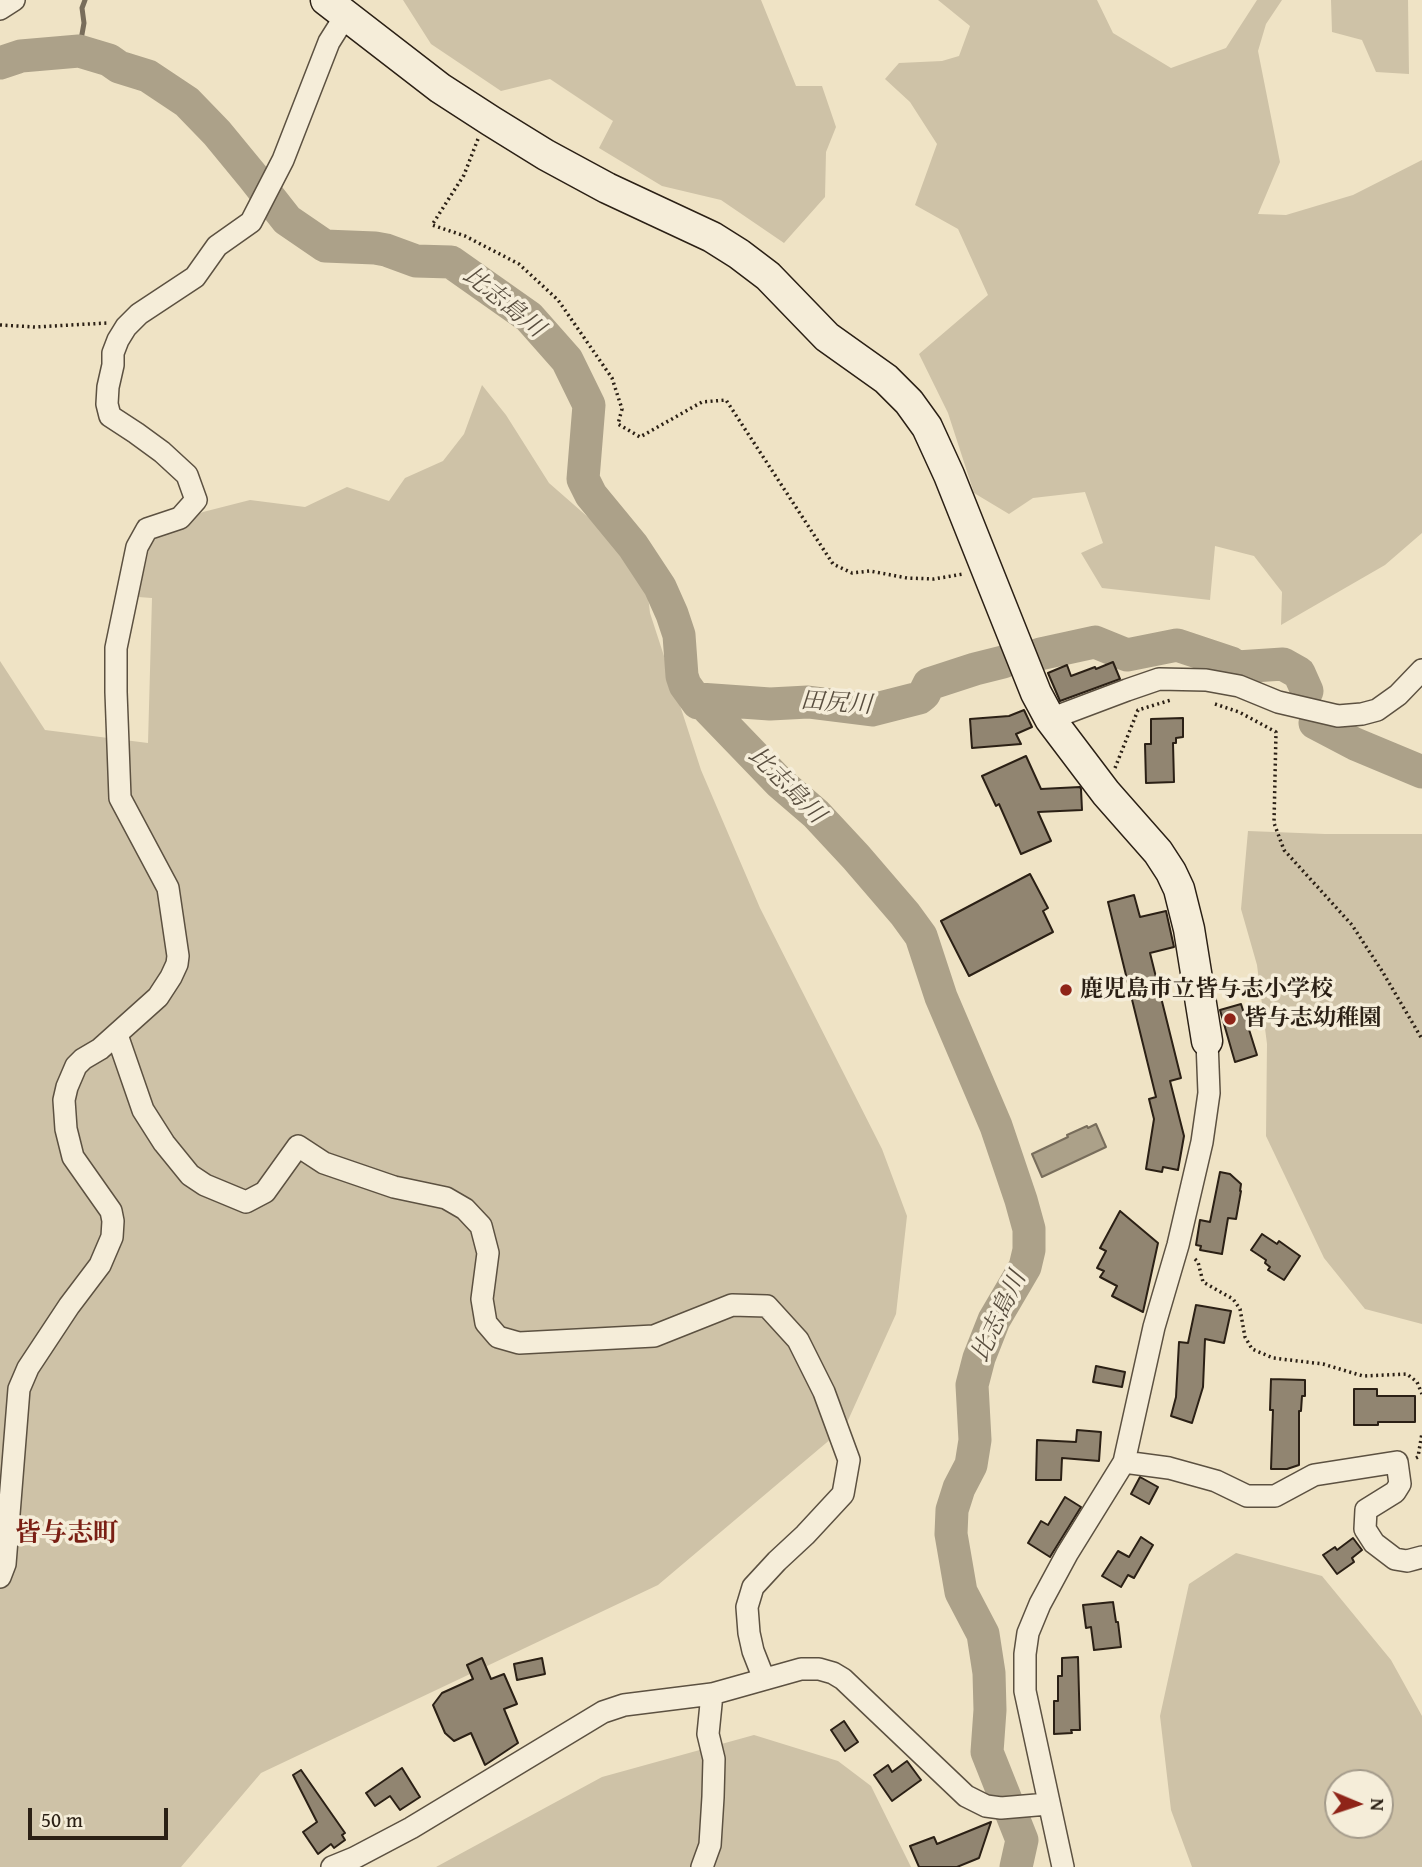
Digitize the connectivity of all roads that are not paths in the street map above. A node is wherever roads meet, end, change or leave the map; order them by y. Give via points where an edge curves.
1 (13, 0) edge
2 (336, 8) edge
3 (0, 9) edge
4 (1422, 670) edge
5 (1051, 719) junction
6 (117, 1035) junction
7 (1207, 1041) joint
8 (1125, 1462) junction
9 (1422, 1557) edge
10 (0, 1577) edge
11 (764, 1679) junction
12 (712, 1694) junction
13 (1040, 1805) junction
14 (332, 1867) edge
15 (702, 1867) edge
16 (1063, 1867) edge

1 - 3 street
2 - 5 street via 440,88 546,155 739,254 768,276 827,337 886,379 927,427 1036,693
2 - 6 street via 330,42 283,160 251,222 217,246 195,277 139,314 117,340 113,353 107,404 110,416 187,475 196,500 180,518 147,530 137,547 116,648 120,799 168,888 178,956 172,977 158,997
4 - 5 street via 1398,695 1377,710 1362,713 1338,716 1278,702 1239,686 1159,679
5 - 7 street via 1106,793 1158,852 1180,889
6 - 10 street via 76,1066 64,1100 73,1157 111,1211 112,1237 100,1265 62,1316 19,1389 5,1564
6 - 11 street via 143,1110 164,1143 205,1185 246,1202 265,1192 298,1146 324,1163 394,1187 446,1198 465,1209 481,1226 488,1253 482,1299 486,1323 498,1337 519,1343 654,1336 732,1305 767,1306 798,1340 824,1392 849,1460 843,1494 753,1587 747,1607 749,1633
7 - 8 street via 1209,1093 1202,1142 1154,1326
8 - 9 street via 1216,1481 1247,1496 1275,1496 1314,1475 1397,1462 1400,1484 1366,1510 1365,1529 1374,1543 1395,1559
8 - 13 street via 1067,1554 1028,1633 1025,1691 1041,1759
11 - 12 street
11 - 13 street via 801,1669 833,1673 966,1796 1001,1808
12 - 14 street via 624,1705 603,1713 411,1828
12 - 15 street via 708,1734 714,1759 713,1797 710,1845
13 - 16 street

